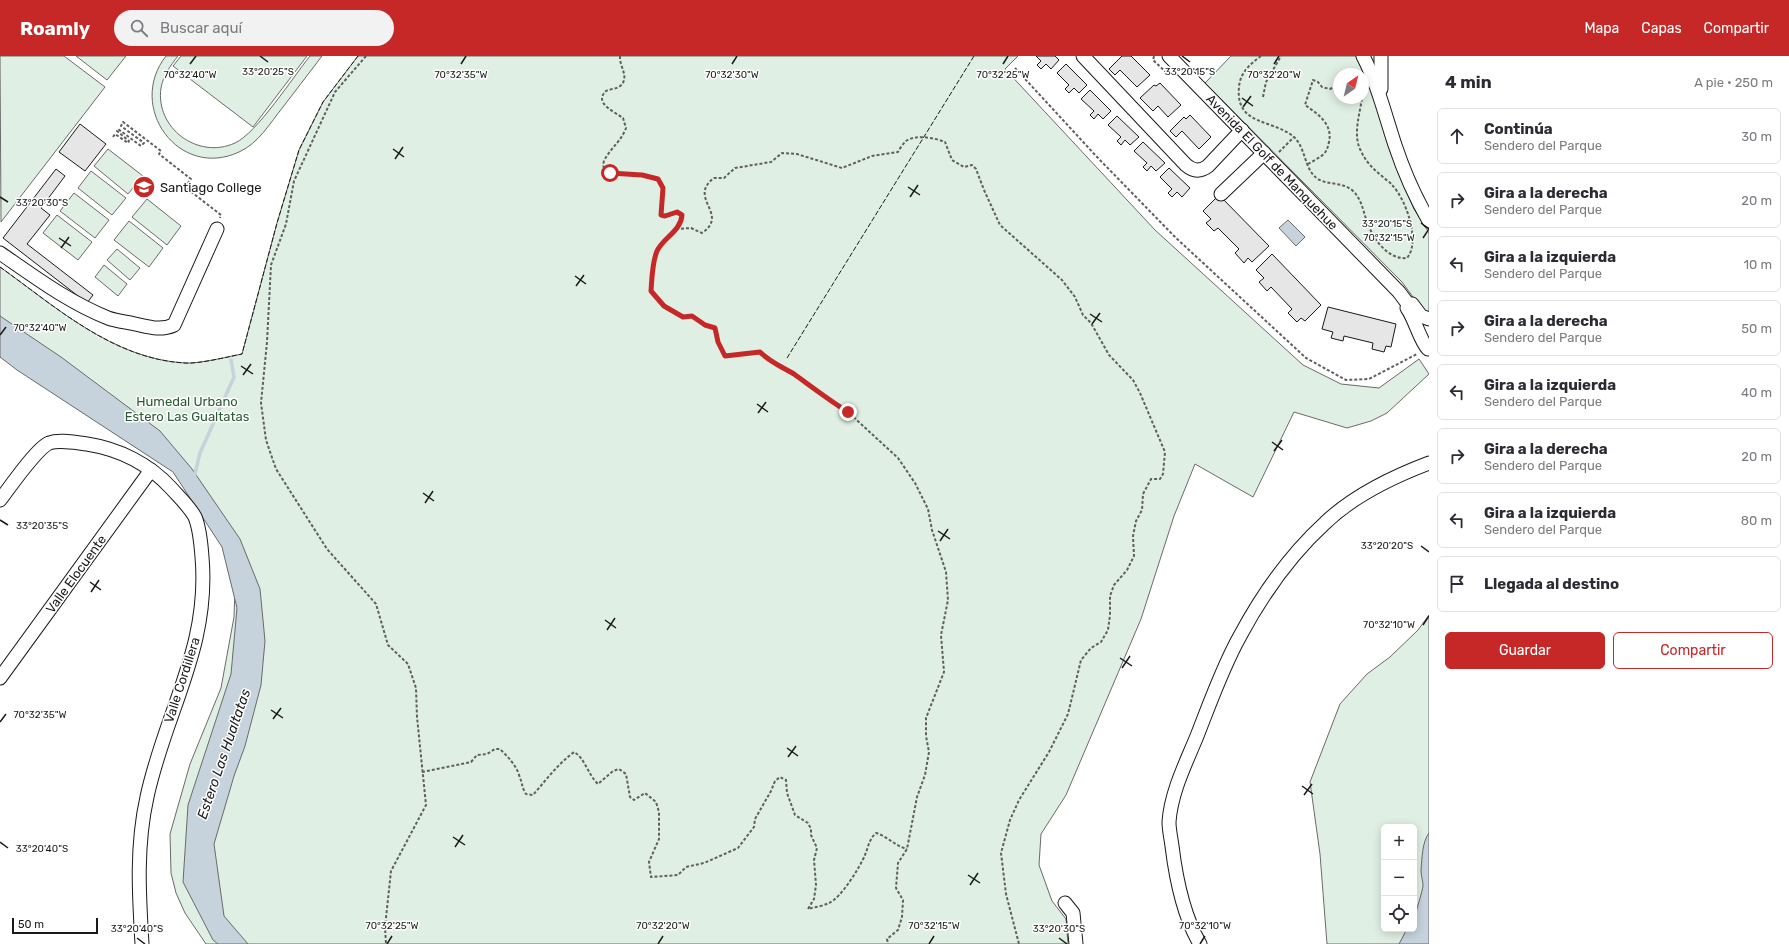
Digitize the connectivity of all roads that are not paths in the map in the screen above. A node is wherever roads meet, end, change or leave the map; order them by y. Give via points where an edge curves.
1 (1083, 56) edge
2 (1169, 56) edge
3 (1363, 56) edge
4 (1380, 56) edge
5 (1381, 99) junction
6 (1242, 130) junction
7 (1267, 156) junction
8 (1221, 194) dead end
9 (1427, 214) edge
10 (217, 229) road end
11 (0, 253) edge
12 (1408, 304) junction
13 (1429, 319) edge
14 (1429, 347) edge
15 (1429, 463) edge
16 (151, 470) junction
17 (0, 500) edge
18 (0, 678) edge
19 (1065, 903) dead end
20 (142, 944) edge
21 (1076, 944) edge
22 (1200, 944) edge

1 - 6 street via 1193,170 1201,170 1208,166
2 - 6 street, Avenida El Golf de Manquehue
3 - 5 street
4 - 5 street
5 - 9 street via 1412,190
6 - 7 street, Avenida El Golf de Manquehue
7 - 8 street
7 - 12 street, Avenida El Golf de Manquehue
10 - 11 street via 174,326 158,329 109,318 83,307 52,290
12 - 13 street, Avenida El Golf de Manquehue via 1412,304 1421,316
12 - 14 street, Avenida El Golf de Manquehue via 1407,308 1415,321 1422,344
15 - 22 street via 1372,489 1326,522 1306,541 1277,577 1239,636 1190,750 1171,807 1169,823 1182,898 1188,919
16 - 17 street, Valle Cordillera via 107,448 53,443 41,450
16 - 18 street, Valle Elocuente
16 - 20 street, Valle Cordillera via 194,515 199,533 203,579 202,609 194,649 183,687 157,756 142,820 139,865
19 - 21 street via 1073,913

